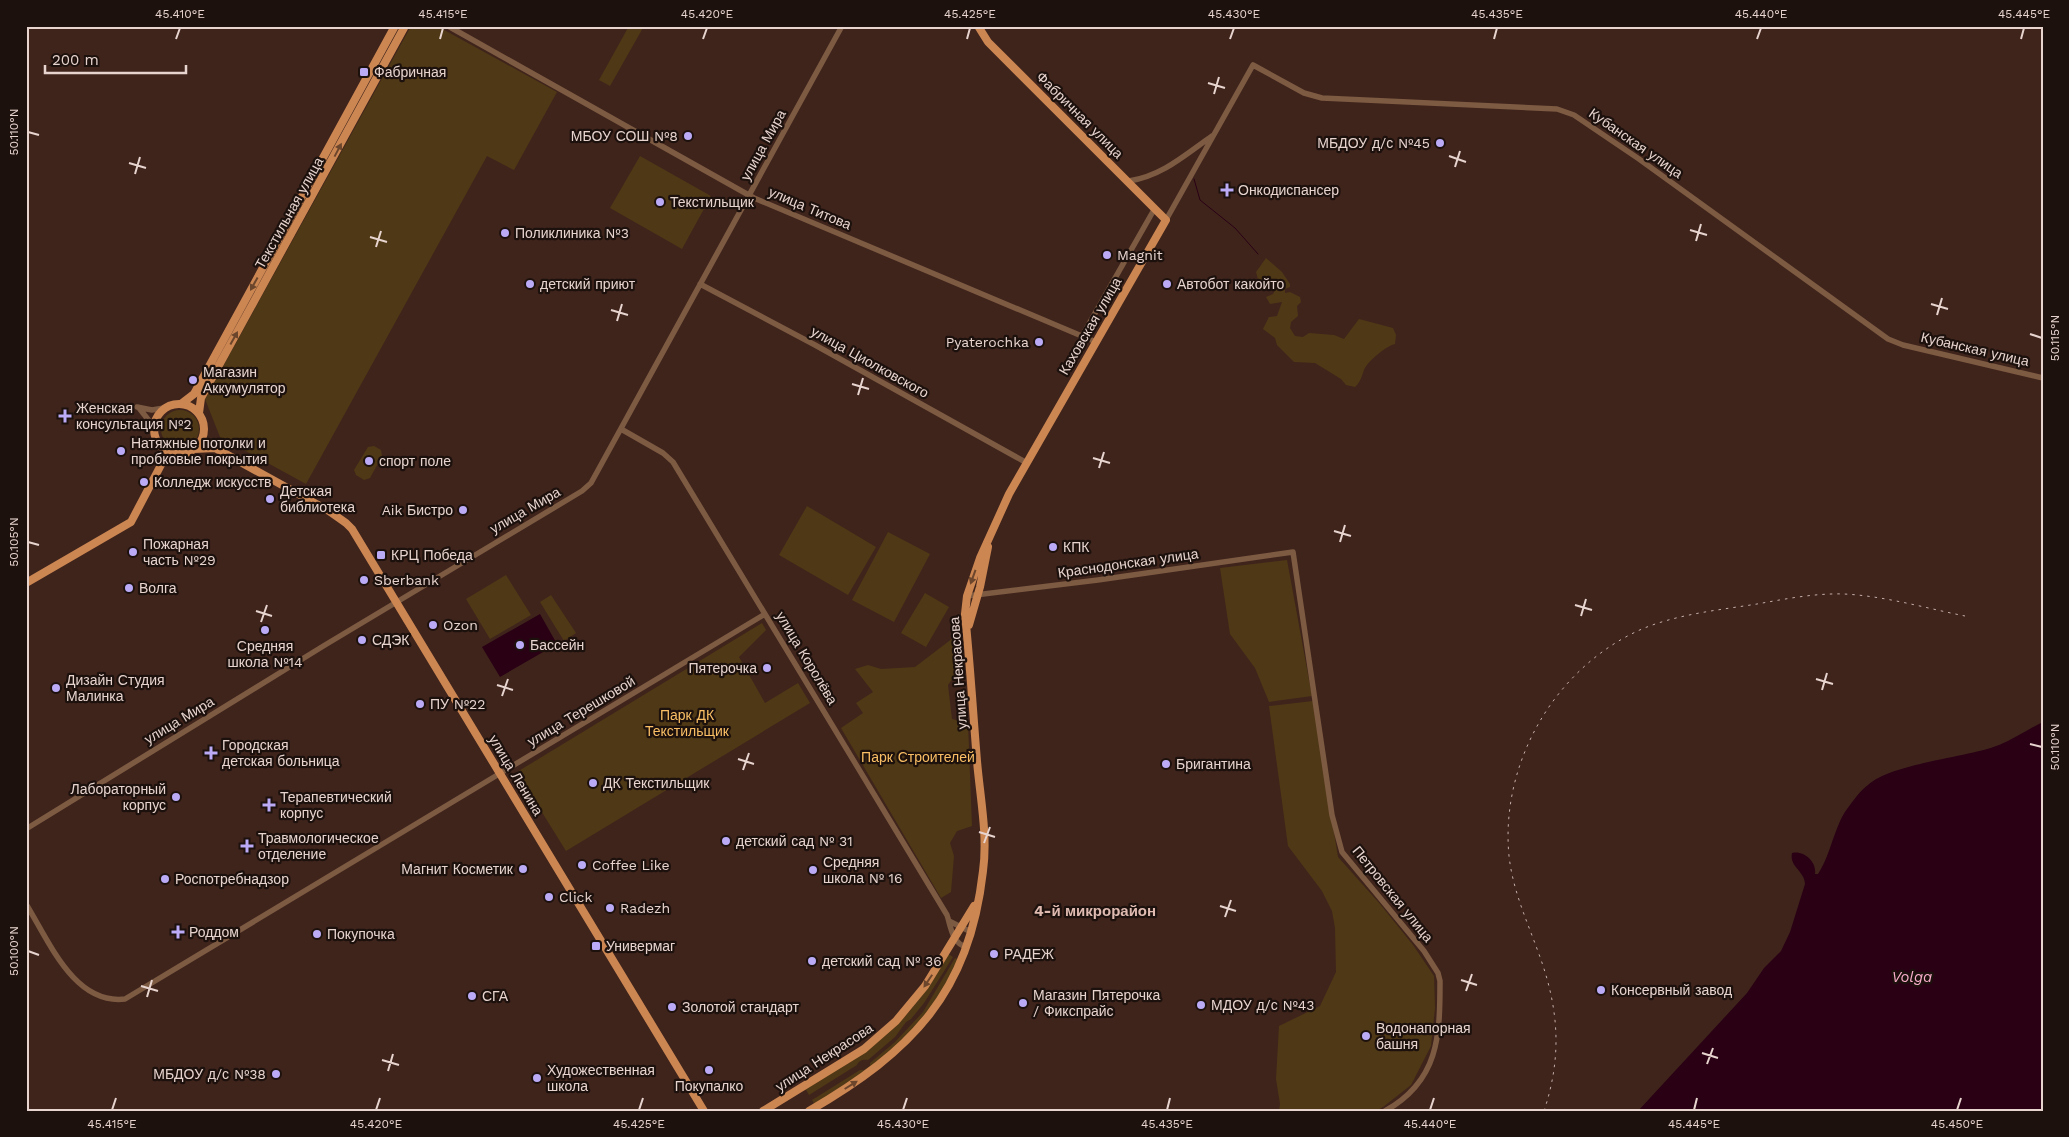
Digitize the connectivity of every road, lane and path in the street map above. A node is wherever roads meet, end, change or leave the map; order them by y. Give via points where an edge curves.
1 (395, 26) edge
2 (405, 26) edge
3 (448, 26) edge
4 (842, 26) edge
5 (978, 26) edge
6 (1214, 135) junction
7 (1129, 180) junction
8 (750, 196) junction
9 (1155, 208) junction
10 (1166, 220) junction
11 (700, 284) junction
12 (1082, 336) junction
13 (1096, 342) junction
14 (2043, 378) edge
15 (181, 404) junction
16 (164, 408) junction
17 (199, 413) junction
18 (154, 427) junction
19 (204, 428) junction
20 (622, 429) junction
21 (159, 444) junction
22 (214, 448) junction
23 (194, 449) junction
24 (178, 454) junction
25 (162, 463) junction
26 (1027, 463) junction
27 (991, 532) junction
28 (1293, 552) joint
29 (26, 583) edge
30 (978, 595) junction
31 (967, 596) junction
32 (396, 602) junction
33 (765, 614) junction
34 (967, 632) junction
35 (501, 774) junction
36 (26, 829) edge
37 (978, 897) junction
38 (26, 904) edge
39 (949, 921) junction
40 (962, 927) junction
41 (972, 932) junction
42 (954, 940) junction
43 (967, 947) junction
44 (704, 1111) edge
45 (763, 1111) edge
46 (809, 1111) edge
47 (1385, 1111) edge

1 -> 15 main road, Текстильная улица via 194,394
17 -> 2 main road, Текстильная улица via 201,398
3 - 8 street, улица Титова
4 - 8 street, улица Мира
5 - 7 main road, Фабричная улица via 988,42
6 - 7 street via 1168,168 1151,176
6 - 10 street, Каховская улица
6 - 14 street, Кубанская улица via 1253,65 1304,93 1322,98 1566,111 1672,182 1888,339
7 - 9 main road, Фабричная улица
8 - 11 street, улица Мира
8 - 12 street, улица Титова
9 - 10 main road, Фабричная улица
9 - 12 street
10 - 13 main road, Каховская улица
11 - 20 street, улица Мира
11 - 26 street, улица Циолковского
12 - 13 street, улица Титова
13 - 26 main road, Каховская улица
15 - 16 main road
15 - 17 main road via 191,406
16 - 18 main road
16 - 18 street via 137,407
17 - 19 main road
18 - 21 main road
19 - 22 main road
19 - 23 main road via 202,440
20 - 32 street, улица Мира via 591,483 582,491
20 - 33 street, улица Королёва via 673,462
21 - 24 main road
21 - 25 main road
22 - 23 main road
22 - 32 main road, улица Ленина via 304,496 346,523
23 - 24 main road
24 - 25 main road
25 - 29 main road via 131,522
26 - 27 main road, Каховская улица via 1008,494
27 - 30 main road, Каховская улица
27 -> 31 main road, Каховская улица
28 - 30 street, Краснодонская улица
28 - 47 street, Петровская улица via 1332,815 1342,852 1424,951 1440,980 1438,1038 1434,1053 1414,1089
30 - 31 street, Краснодонская улица
30 - 34 main road, Каховская улица
31 - 34 main road, улица Некрасова
32 - 35 main road, улица Ленина
32 - 36 street, улица Мира
33 - 35 street, улица Терешковой
33 - 39 street, улица Королёва
34 - 37 main road, улица Некрасова via 984,844
35 - 38 street, улица Терешковой via 126,999 99,997 74,979
35 - 44 main road, улица Ленина
37 - 40 main road, улица Некрасова
37 - 41 main road, улица Некрасова
39 - 40 street
39 - 42 street, улица Королёва
40 - 41 street
40 - 42 main road, улица Некрасова
41 - 43 main road, улица Некрасова
42 - 43 street
42 -> 45 main road, улица Некрасова via 912,1003 879,1037 840,1065
46 -> 43 main road, улица Некрасова via 857,1082 898,1050 938,1002

